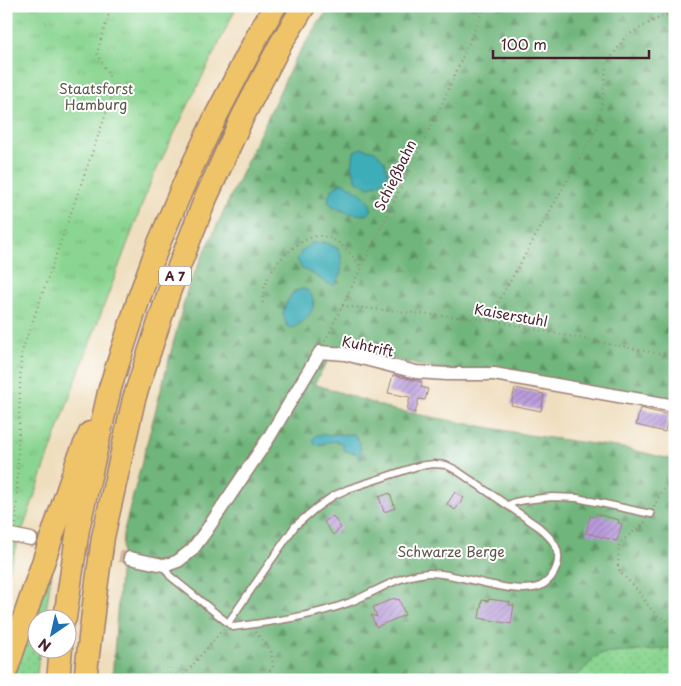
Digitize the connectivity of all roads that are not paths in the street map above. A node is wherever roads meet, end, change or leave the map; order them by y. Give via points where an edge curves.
1 (275, 6) edge
2 (304, 6) edge
3 (110, 388) junction
4 (675, 406) edge
5 (508, 505) junction
6 (651, 514) dead end
7 (11, 535) edge
8 (31, 539) tunnel mouth
9 (130, 558) tunnel mouth
10 (163, 565) junction
11 (66, 608) edge
12 (228, 623) junction
13 (60, 658) edge
14 (6, 671) edge
15 (58, 680) edge
16 (86, 680) edge

1 - 3 highway, A 7 via 183,186 159,243
2 - 16 highway, A 7 via 242,118 205,200 134,398 103,537
3 - 11 highway, A 7 via 78,529
3 - 14 highway via 78,460
4 - 10 street, Kuhtrift via 494,374 416,372 345,354 320,352 268,439 196,545 178,561
5 - 6 lane via 552,497 577,498
5 - 12 lane via 446,465 418,466 348,488 294,526
5 - 12 lane via 539,527 556,546 559,555 557,566 544,584 527,590 447,575 416,574 348,603 317,612 234,627
7 - 8 street
9 - 10 street
10 - 12 lane via 170,576
13 - 15 highway

